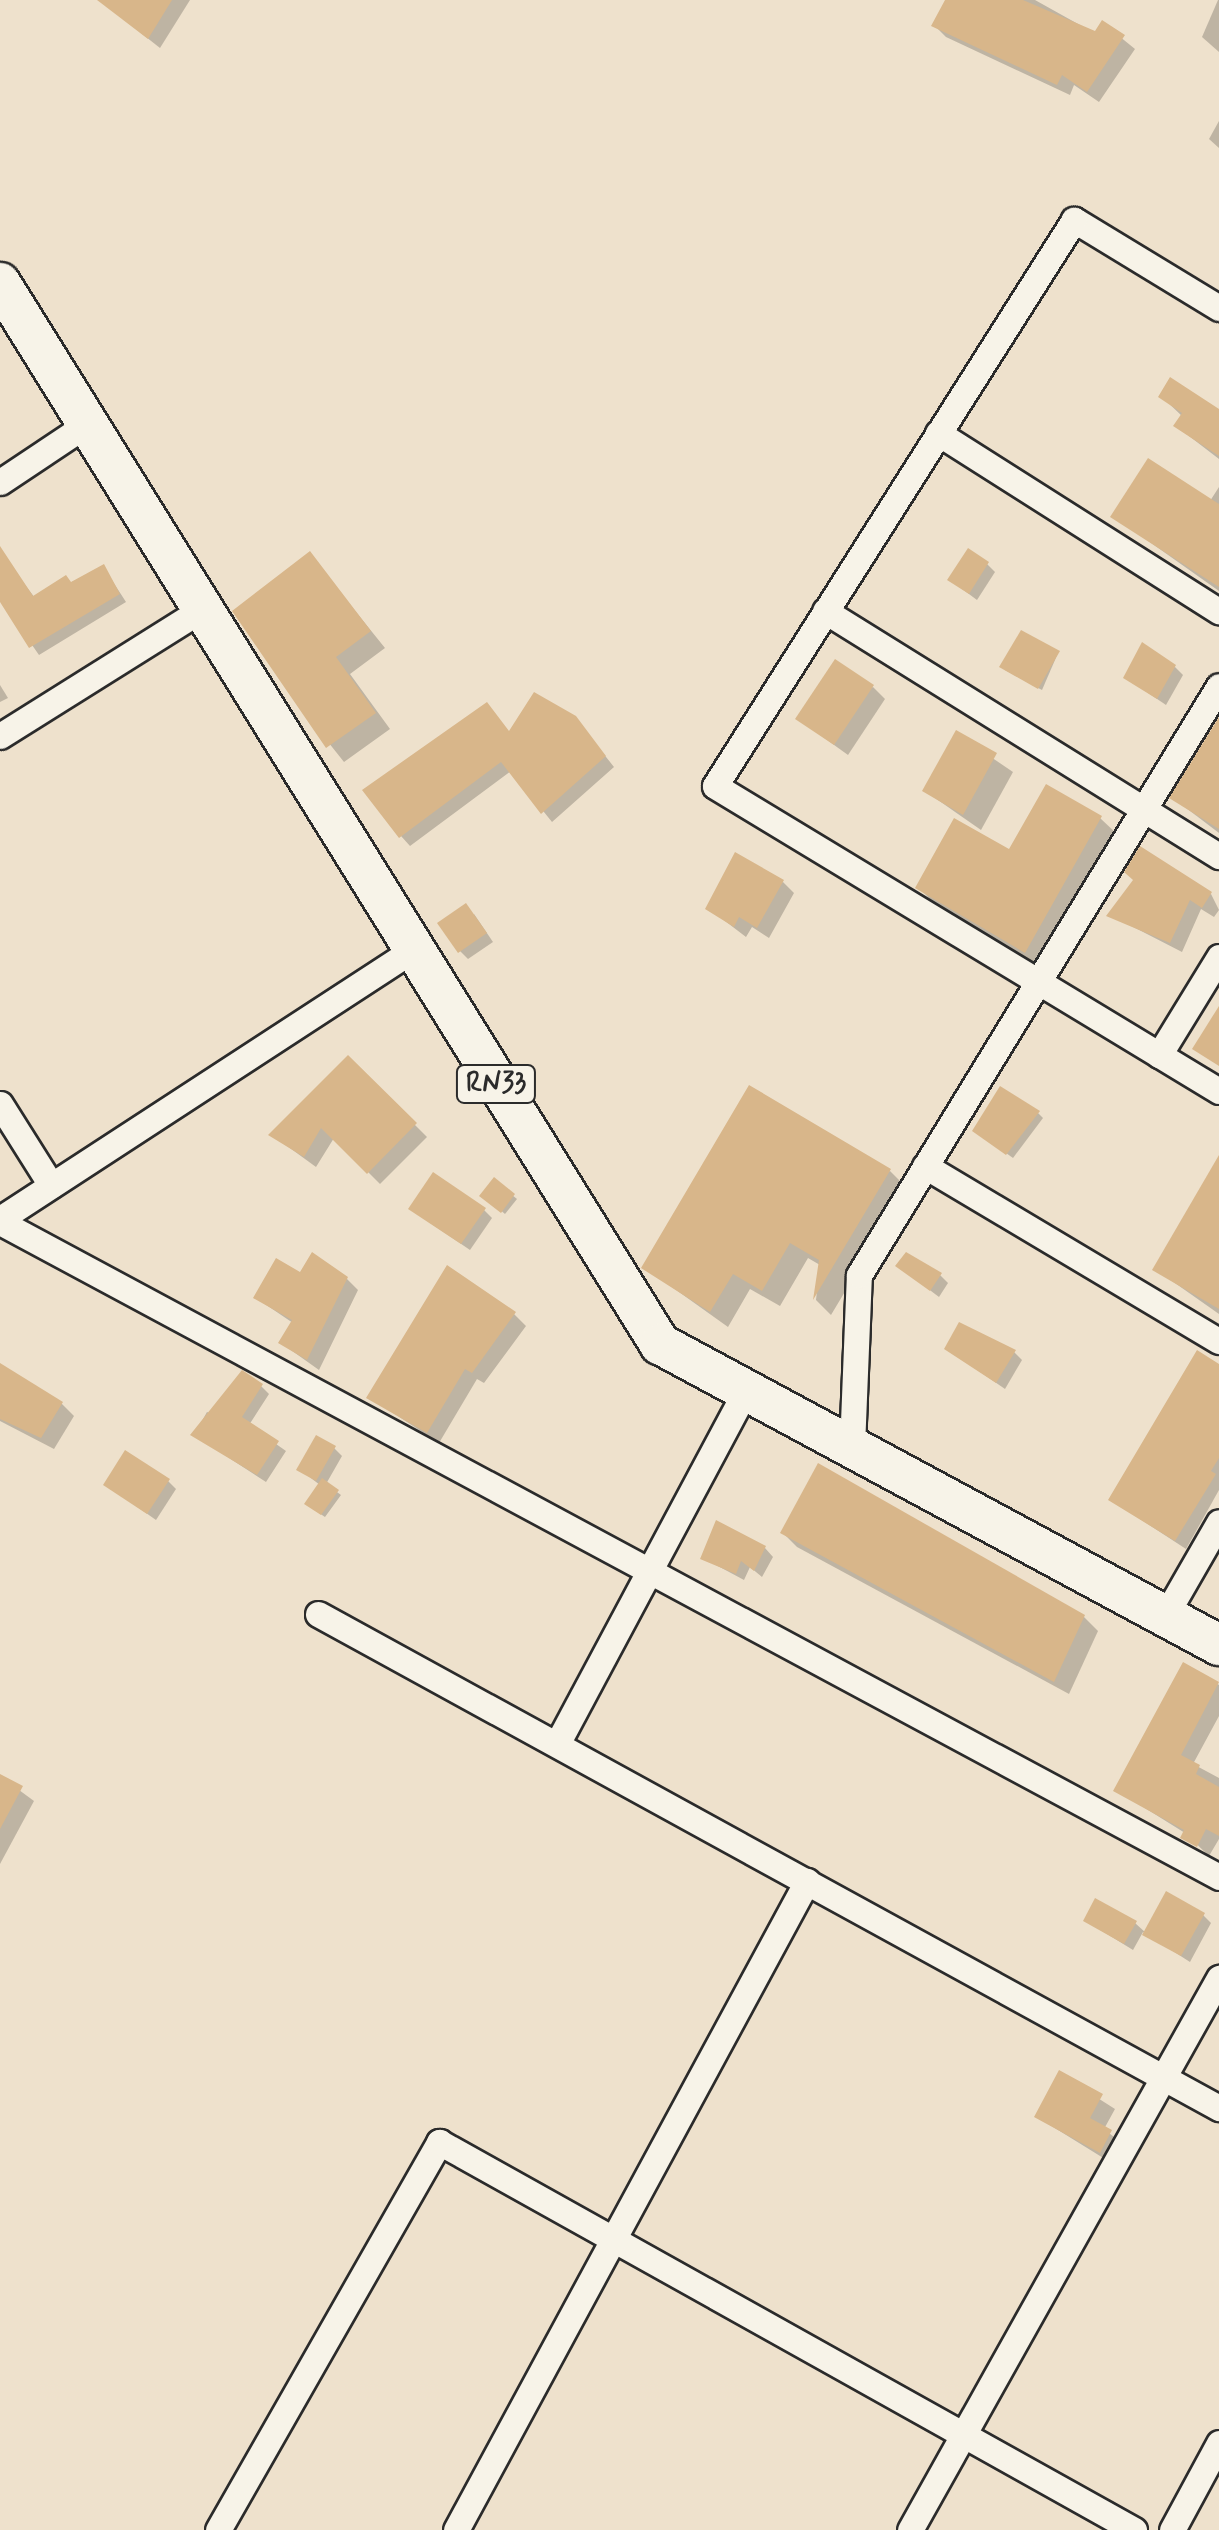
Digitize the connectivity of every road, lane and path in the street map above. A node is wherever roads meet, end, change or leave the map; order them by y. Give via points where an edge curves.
1 (0, 282) edge
2 (1219, 308) edge
3 (87, 424) junction
4 (938, 433) junction
5 (0, 482) edge
6 (201, 610) junction
7 (1219, 610) edge
8 (825, 611) junction
9 (1219, 686) edge
10 (0, 736) edge
11 (1144, 809) junction
12 (1219, 856) edge
13 (412, 951) junction
14 (1219, 958) edge
15 (1038, 981) junction
16 (1160, 1055) junction
17 (1219, 1091) edge
18 (0, 1104) edge
19 (926, 1166) junction
20 (51, 1185) junction
21 (0, 1220) edge
22 (1219, 1340) edge
23 (746, 1390) junction
24 (852, 1448) junction
25 (1219, 1522) edge
26 (650, 1571) junction
27 (318, 1614) dead end
28 (1165, 1616) junction
29 (1219, 1645) edge
30 (558, 1744) junction
31 (1219, 1876) edge
32 (807, 1881) junction
33 (1219, 1978) edge
34 (1164, 2076) junction
35 (1219, 2108) edge
36 (613, 2240) junction
37 (963, 2434) junction
38 (1219, 2443) edge
39 (218, 2530) edge
40 (456, 2530) edge
41 (910, 2530) edge
42 (1134, 2530) edge
43 (1172, 2530) edge

1 - 3 main road, RN33
2 - 4 street via 1074,220
3 - 5 street
3 - 6 main road, RN33
4 - 7 street
4 - 8 street
6 - 10 street
6 - 13 main road, RN33
8 - 11 street
8 - 15 street via 715,786
9 - 11 street
11 - 12 street
11 - 15 street
13 - 20 street
13 - 23 main road, RN33 via 660,1344
14 - 16 street
15 - 16 street
15 - 19 street
16 - 17 street
18 - 20 street
19 - 22 street
19 - 24 street via 859,1274
20 - 21 street
21 - 26 street
23 - 24 main road, RN33
23 - 26 street
24 - 28 main road, RN33
25 - 28 street
26 - 30 street
26 - 31 street
27 - 30 street
28 - 29 main road, RN33
30 - 32 street
32 - 34 street
32 - 36 street
33 - 34 street
34 - 35 street
34 - 37 street
36 - 37 street
36 - 39 street via 439,2142
36 - 40 street
37 - 41 street
37 - 42 street
38 - 43 street

